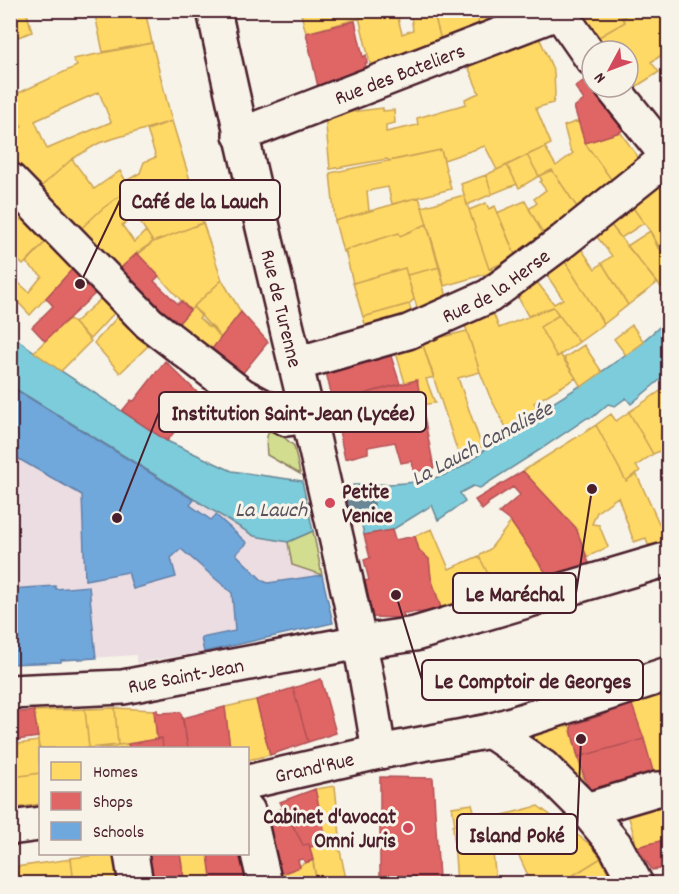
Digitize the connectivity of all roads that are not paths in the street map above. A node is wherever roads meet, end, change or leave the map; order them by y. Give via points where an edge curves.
1 (214, 10) edge
2 (559, 11) edge
3 (580, 42) edge
4 (622, 99) edge
5 (240, 135) junction
6 (668, 157) edge
7 (10, 180) edge
8 (296, 364) junction
9 (312, 432) junction
10 (669, 560) edge
11 (360, 642) junction
12 (669, 674) edge
13 (10, 692) edge
14 (490, 731) junction
15 (379, 752) junction
16 (249, 782) edge
17 (669, 789) edge
18 (586, 810) junction
19 (249, 816) edge
20 (39, 824) edge
21 (10, 828) edge
22 (131, 855) edge
23 (136, 884) edge
24 (265, 884) edge
25 (636, 884) edge

1 - 5 street, Rue de Turenne
2 - 3 street
2 - 5 street, Rue des Bateliers
4 - 6 street, Rue de la Herse
5 - 8 street, Rue de Turenne
6 - 8 street, Rue de la Herse via 489,296 408,332
7 - 9 street via 148,323 242,395
8 - 9 street, Rue de Turenne
9 - 11 street, Rue de Turenne
10 - 11 street, Rue Saint-Jean via 415,634
11 - 13 street, Rue Saint-Jean via 123,687
11 - 15 street, Rue de Turenne
12 - 14 street, Grand'Rue
14 - 15 street, Grand'Rue
14 - 18 street via 543,768
15 - 16 street, Grand'Rue
17 - 18 street
18 - 25 street via 615,845
19 - 24 street
20 - 21 street
22 - 23 street

